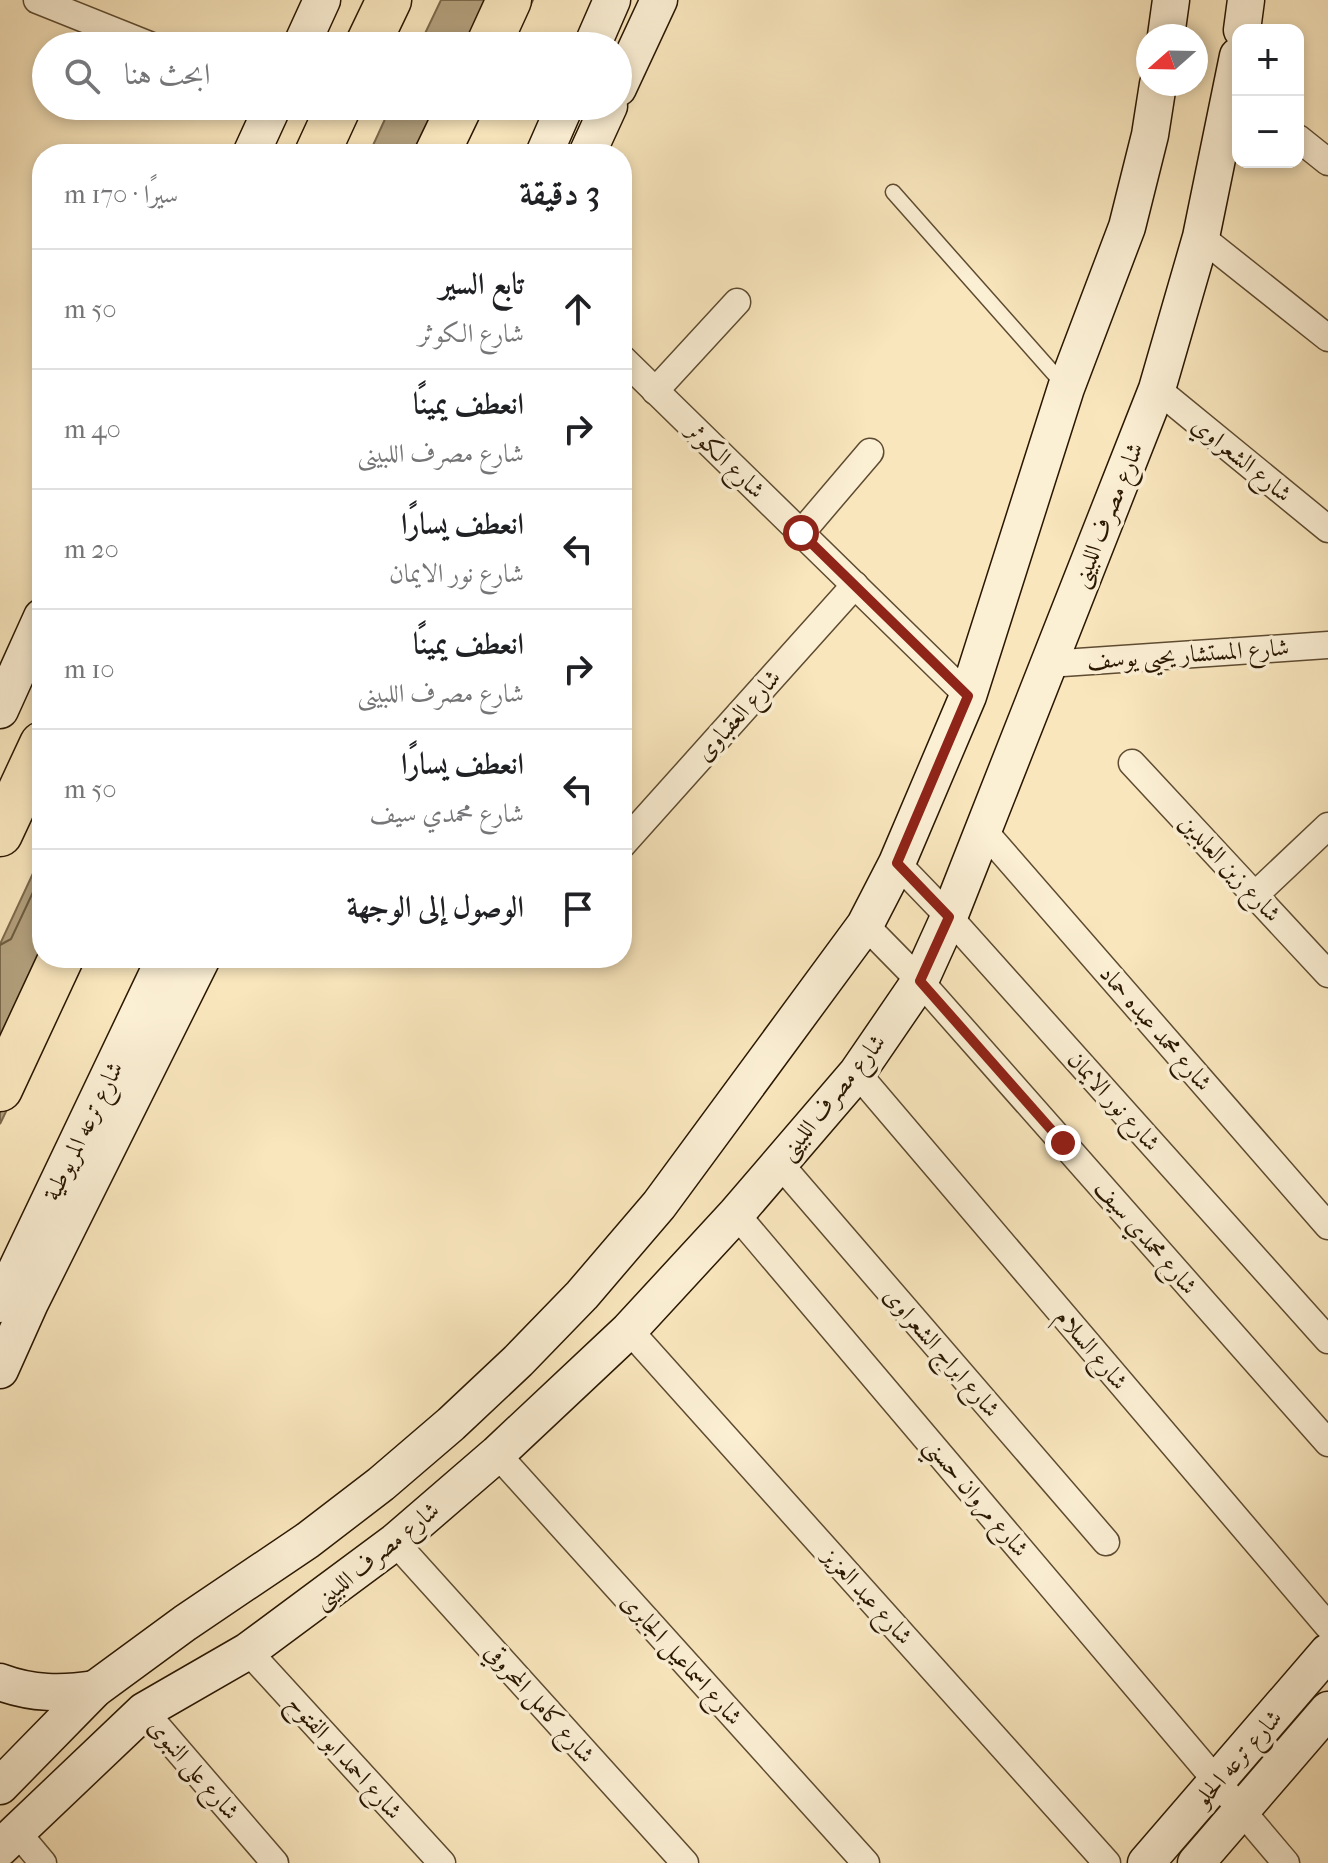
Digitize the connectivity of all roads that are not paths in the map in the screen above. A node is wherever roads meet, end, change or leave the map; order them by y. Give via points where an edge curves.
1 (37, 0) edge
2 (322, 0) edge
3 (389, 0) edge
4 (509, 0) edge
5 (612, 0) edge
6 (659, 0) edge
7 (1171, 0) edge
8 (1246, 0) edge
9 (1168, 24) edge
10 (1243, 24) edge
11 (117, 32) edge
12 (307, 32) edge
13 (374, 32) edge
14 (494, 32) edge
15 (598, 32) edge
16 (632, 58) edge
17 (1156, 96) edge
18 (1233, 96) edge
19 (267, 120) edge
20 (333, 120) edge
21 (453, 120) edge
22 (559, 120) edge
23 (603, 120) edge
24 (1304, 143) edge
25 (256, 144) edge
26 (322, 144) edge
27 (442, 144) edge
28 (548, 144) edge
29 (592, 144) edge
30 (1328, 162) edge
31 (893, 192) dead end
32 (1201, 237) junction
33 (737, 302) dead end
34 (1328, 338) edge
35 (632, 368) edge
36 (1066, 388) junction
37 (1157, 389) junction
38 (655, 391) junction
39 (870, 452) dead end
40 (1328, 529) edge
41 (801, 533) junction
42 (855, 585) junction
43 (32, 639) edge
44 (1328, 645) edge
45 (1048, 664) junction
46 (968, 696) junction
47 (0, 710) edge
48 (1132, 763) dead end
49 (32, 765) edge
50 (1328, 826) edge
51 (984, 831) junction
52 (0, 834) edge
53 (632, 834) edge
54 (897, 863) junction
55 (1255, 895) junction
56 (949, 917) junction
57 (865, 925) junction
58 (56, 968) edge
59 (163, 968) edge
60 (195, 968) edge
61 (1328, 974) edge
62 (920, 981) junction
63 (146, 1036) junction
64 (857, 1073) junction
65 (0, 1089) edge
66 (779, 1163) junction
67 (736, 1214) junction
68 (1328, 1226) edge
69 (0, 1304) edge
70 (629, 1330) junction
71 (1328, 1340) edge
72 (0, 1370) edge
73 (1328, 1443) edge
74 (497, 1454) junction
75 (395, 1542) junction
76 (1106, 1542) dead end
77 (1328, 1626) edge
78 (248, 1651) junction
79 (1328, 1652) edge
80 (0, 1682) edge
81 (95, 1689) junction
82 (1328, 1710) edge
83 (144, 1711) junction
84 (1218, 1781) junction
85 (0, 1786) edge
86 (1242, 1810) junction
87 (8, 1840) edge
88 (43, 1863) edge
89 (275, 1863) edge
90 (442, 1863) edge
91 (685, 1863) edge
92 (866, 1863) edge
93 (1107, 1863) edge
94 (1146, 1863) edge
95 (1196, 1863) edge
96 (1286, 1863) edge

1 - 11 street
2 - 12 main road
3 - 13 highway
4 - 14 highway
5 - 15 main road
6 - 16 main road
7 - 9 main road
8 - 10 main road
17 - 36 main road via 1127,227
18 - 32 main road, شارع مصرف اللبينى
19 - 25 main road
20 - 26 highway
21 - 27 highway
22 - 28 main road
23 - 29 main road
24 - 30 street
31 - 36 lane
32 - 34 street
32 - 37 main road, شارع مصرف اللبينى
33 - 38 street
35 - 38 street, شارع الكوثر
36 - 46 main road
37 - 40 street, شارع الشعراوي
37 - 45 main road, شارع مصرف اللبينى
38 - 41 street, شارع الكوثر
39 - 41 street
41 - 42 street, شارع الكوثر
42 - 46 street, شارع الكوثر
42 - 53 street, شارع العقباوى
43 - 47 main road
44 - 45 street, شارع المستشار يحيى يوسف
45 - 51 main road, شارع مصرف اللبينى
46 - 54 main road
48 - 55 street, شارع زين العابدين
49 - 52 highway
50 - 55 street
51 - 56 main road, شارع مصرف اللبينى
51 - 68 street, شارع محمد عبده حماد
54 - 56 street, شارع نور الايمان
54 - 57 main road
55 - 61 street, شارع زين العابدين
56 - 62 main road, شارع مصرف اللبينى
56 - 71 street, شارع نور الايمان
57 - 62 street, شارع محمدي سيف
57 - 81 main road via 659,1205 518,1361 381,1484
58 - 65 highway
59 - 63 main road, شارع ترعه المريوطية
60 - 63 main road
62 - 64 main road, شارع مصرف اللبينى
62 - 73 street, شارع محمدي سيف
63 - 69 main road, شارع ترعه المريوطية
63 - 72 main road
64 - 66 main road, شارع مصرف اللبينى
64 - 77 street, شارع السلام
66 - 67 main road, شارع مصرف اللبينى
66 - 76 street, شارع ابراج الشعراوى
67 - 70 main road, شارع مصرف اللبينى
67 - 84 street, شارع مروان حسني
70 - 74 main road, شارع مصرف اللبينى
70 - 93 street, شارع عبد العزيز
74 - 75 main road, شارع مصرف اللبينى
74 - 92 street, شارع اسماعيل الجابرى
75 - 78 main road, شارع مصرف اللبينى
75 - 91 street, شارع كامل المحروقي
78 - 83 main road, شارع مصرف اللبينى
78 - 90 street, شارع احمد ابو الفتوح
79 - 84 main road, شارع ترعه الحلو
80 - 81 main road via 43,1693
81 - 85 main road
82 - 86 main road, شارع ترعه الحلو
83 - 87 main road, شارع مصرف اللبينى
83 - 89 street, شارع على النبوى
84 - 86 street, شارع مروان حسني
84 - 94 main road, شارع ترعه الحلو
86 - 95 main road, شارع ترعه الحلو
86 - 96 street, شارع مروان حسني
87 - 88 street

